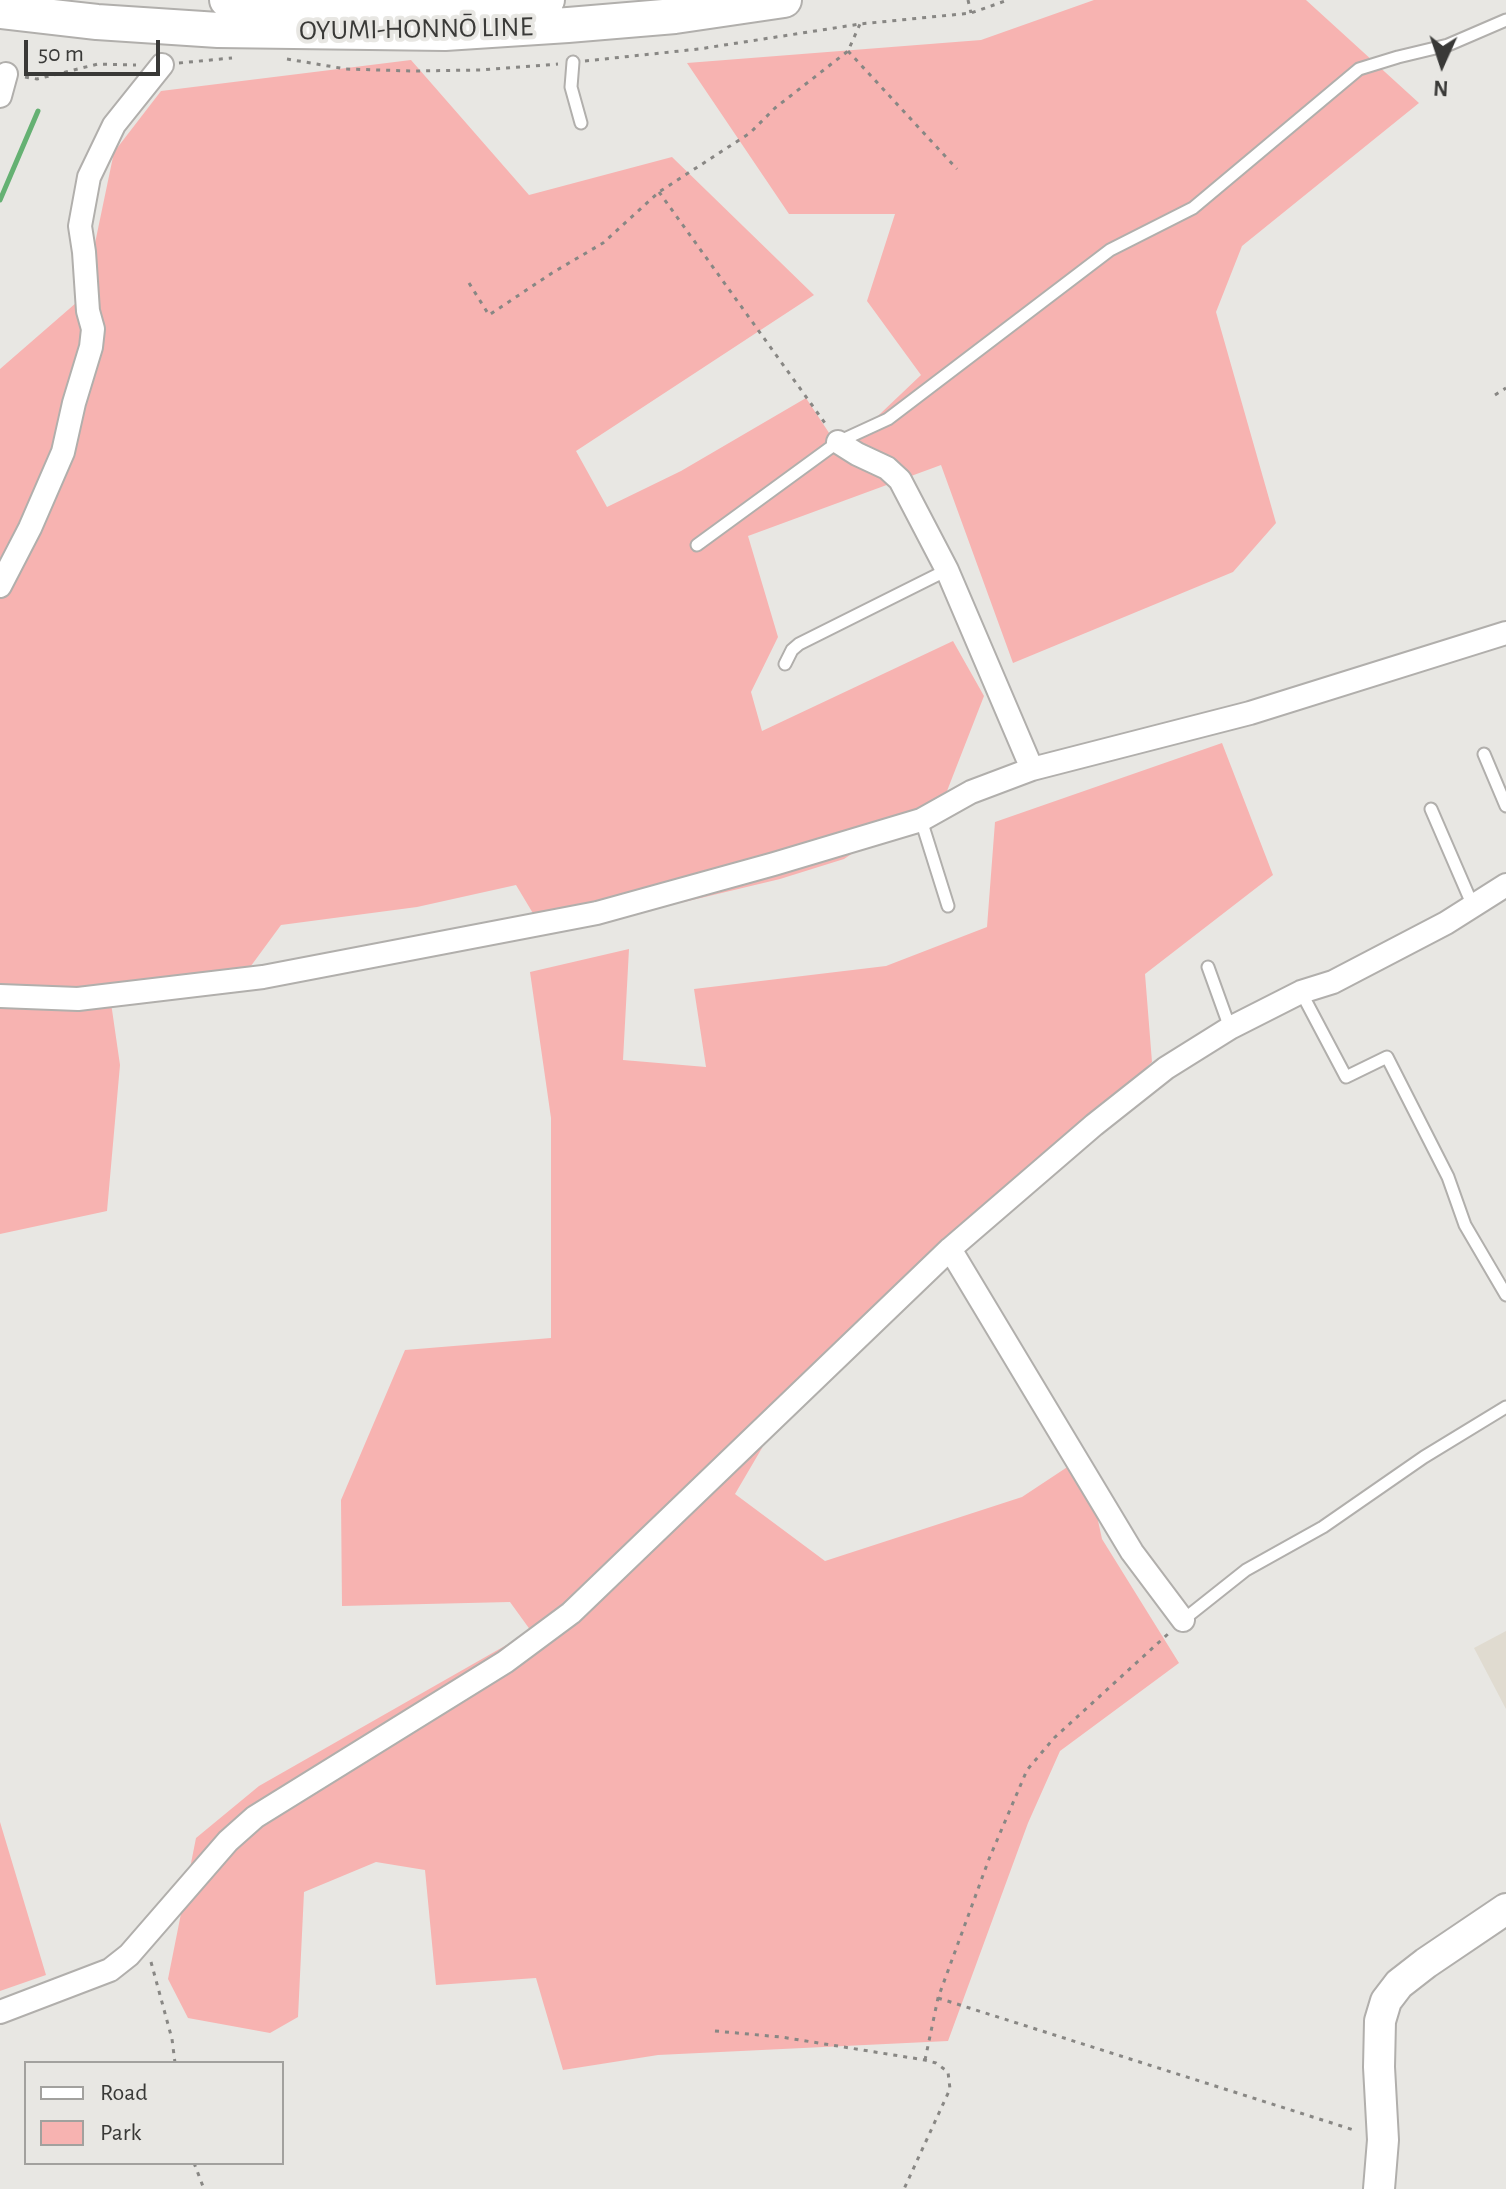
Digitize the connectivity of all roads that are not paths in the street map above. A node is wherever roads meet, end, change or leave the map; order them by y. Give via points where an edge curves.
1 (227, 0) edge
2 (547, 0) edge
3 (784, 0) edge
4 (0, 11) edge
5 (1506, 20) edge
6 (573, 62) dead end
7 (162, 65) dead end
8 (581, 123) dead end
9 (838, 442) junction
10 (697, 545) dead end
11 (947, 570) junction
12 (0, 586) edge
13 (1506, 633) edge
14 (785, 664) dead end
15 (1484, 754) dead end
16 (1032, 769) junction
17 (1506, 806) edge
18 (1431, 809) dead end
19 (921, 820) junction
20 (1506, 885) edge
21 (948, 906) dead end
22 (1474, 907) junction
23 (1208, 967) dead end
24 (1301, 992) junction
25 (0, 996) edge
26 (1230, 1028) junction
27 (950, 1249) junction
28 (1506, 1295) edge
29 (1506, 1407) edge
30 (1183, 1620) joint
31 (1506, 1909) edge
32 (0, 2012) edge
33 (1379, 2189) edge

1 - 2 main road, OYUMI-HONNŌ LINE via 365,5
3 - 4 main road, OYUMI-HONNŌ LINE via 675,16 445,33 218,30
5 - 9 lane via 1448,45 1359,69 1193,208 1110,250 888,419
6 - 8 lane via 571,87
7 - 12 street via 114,125 89,177 80,226 91,347 63,452
9 - 10 lane
9 - 11 street via 900,480
11 - 14 lane via 799,644
11 - 16 street
13 - 16 street via 1250,713
15 - 17 lane
16 - 19 street via 971,792
18 - 22 lane
19 - 21 lane
19 - 25 street via 582,916 263,977 78,999
20 - 22 street
22 - 24 street via 1333,982
23 - 26 lane
24 - 26 street
24 - 28 lane via 1346,1077 1387,1057 1448,1177 1465,1225
26 - 27 street via 1166,1068
27 - 30 street via 1132,1552
27 - 32 street via 571,1613 505,1662 255,1817 110,1970
29 - 30 lane via 1323,1527 1246,1570
31 - 33 street via 1426,1963 1386,2001 1380,2021

